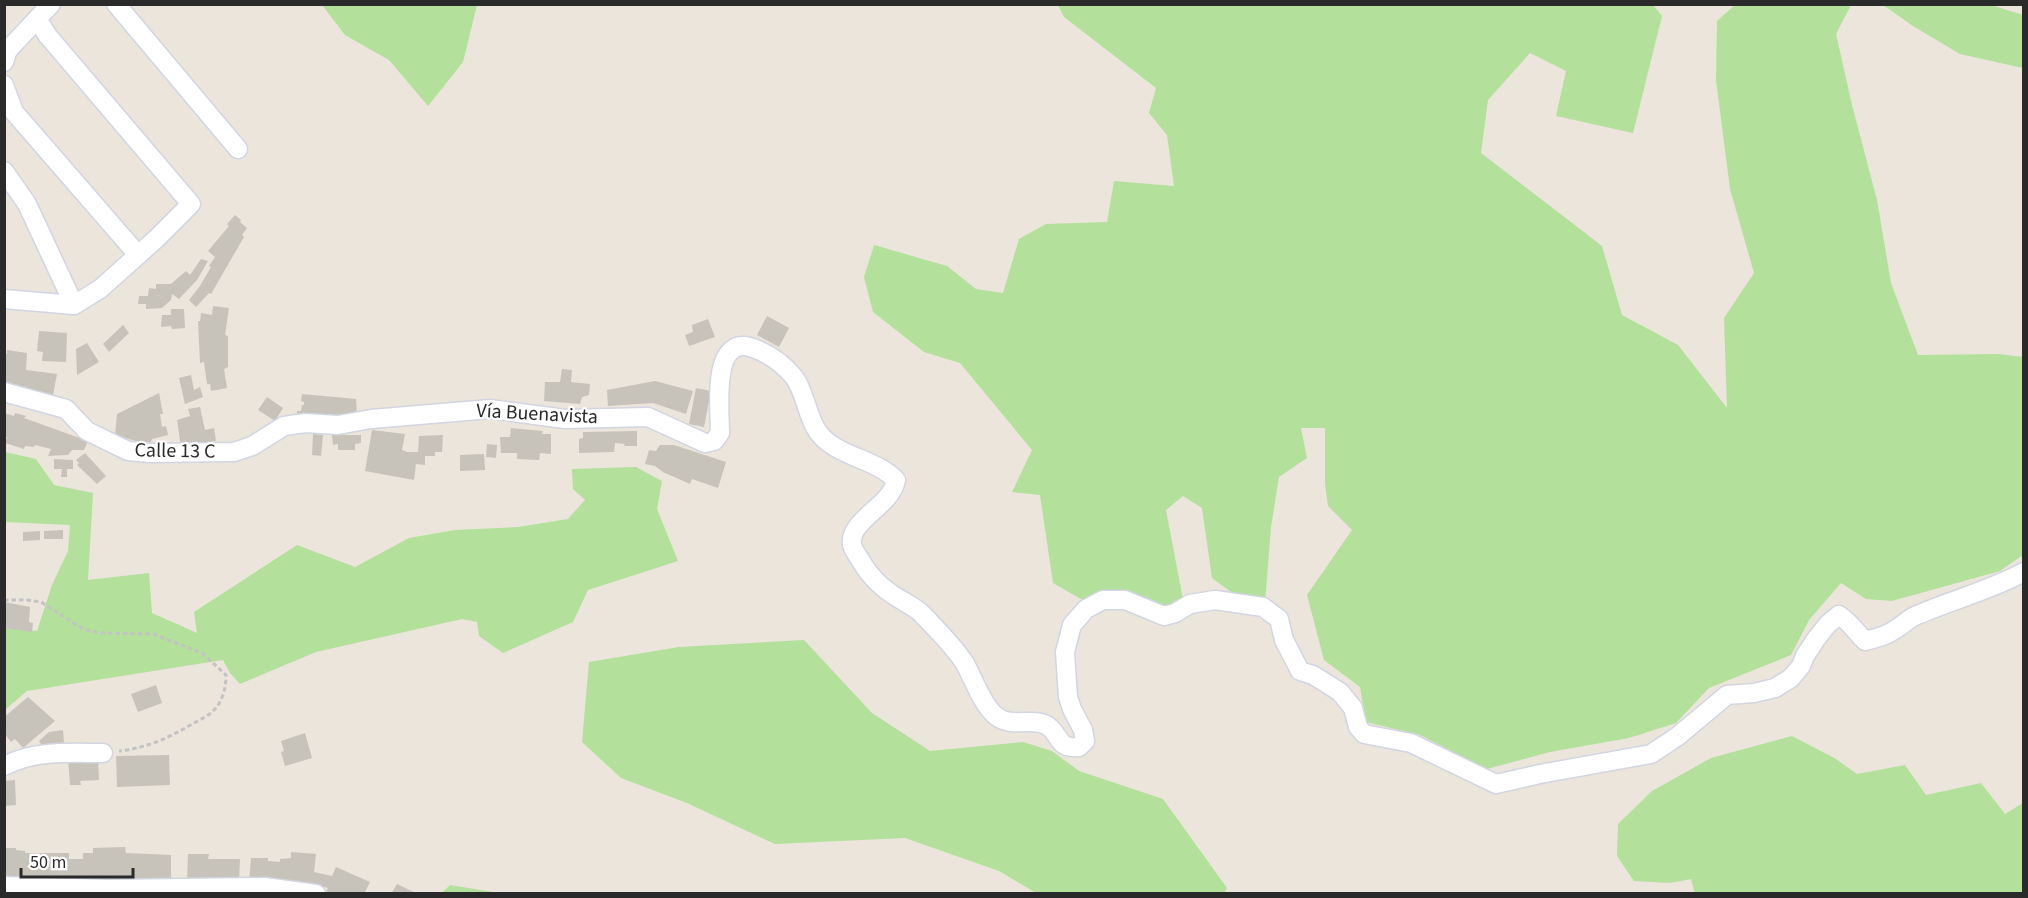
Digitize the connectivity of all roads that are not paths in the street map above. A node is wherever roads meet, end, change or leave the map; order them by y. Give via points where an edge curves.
1 (51, 4) edge
2 (116, 4) edge
3 (37, 19) junction
4 (4, 62) edge
5 (4, 85) edge
6 (238, 149) dead end
7 (4, 171) edge
8 (138, 255) junction
9 (4, 299) edge
10 (74, 305) junction
11 (4, 392) edge
12 (284, 426) joint
13 (2024, 572) edge
14 (103, 753) road end
15 (4, 766) edge
16 (4, 886) edge
17 (316, 894) edge

1 - 3 street
2 - 6 street
3 - 4 street via 8,50
3 - 8 street via 190,204
5 - 8 street via 14,112
7 - 10 street via 27,204
8 - 10 street via 100,289
9 - 10 street
11 - 12 street, Calle 13 C via 66,409 87,431 128,451 234,452 252,447
12 - 13 street, Vía Buenavista via 338,425 490,409 565,419 648,417 705,443 714,441 720,433 720,372 729,351 749,345 776,358 796,379 818,432 896,480 888,498 853,533 852,545 879,585 919,611 951,644 993,715 1002,721 1047,726 1061,743 1079,747 1085,741 1068,697 1065,652 1072,625 1086,609 1103,600 1125,600 1164,616 1190,604 1215,600 1263,607 1279,619 1284,640 1300,671 1340,692 1353,708 1364,734 1411,743 1496,784 1651,754 1727,695 1775,688 1791,678 1816,639 1839,615 1865,640 1882,637 1911,617
14 - 15 street via 40,754
16 - 17 street via 265,887

